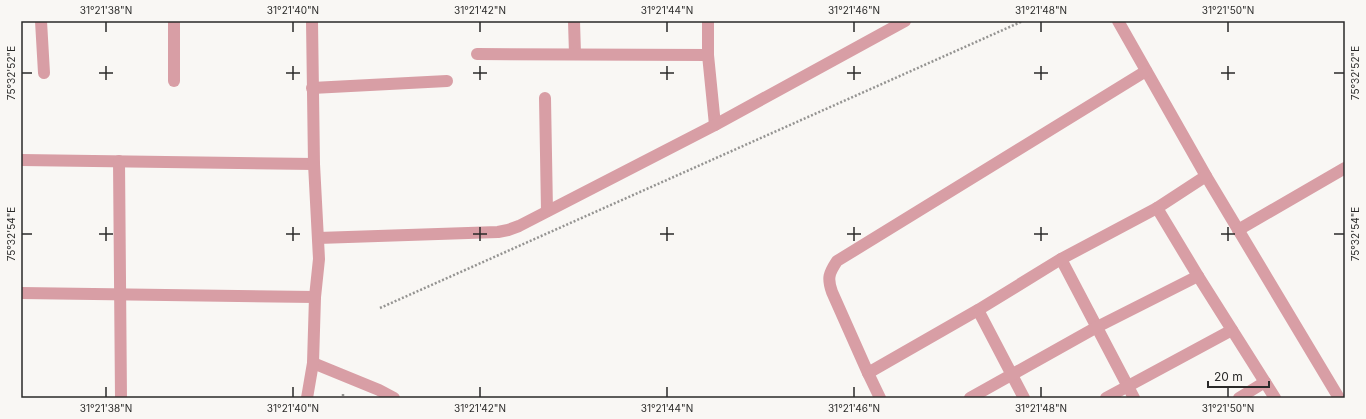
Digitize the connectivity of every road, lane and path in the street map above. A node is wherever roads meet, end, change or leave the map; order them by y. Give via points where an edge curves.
1 (41, 21) edge
2 (174, 21) edge
3 (312, 21) edge
4 (574, 21) edge
5 (708, 21) edge
6 (905, 21) edge
7 (1023, 21) edge
8 (1118, 21) edge
9 (477, 54) dead end
10 (575, 54) junction
11 (708, 56) junction
12 (1146, 71) junction
13 (44, 73) dead end
14 (174, 81) dead end
15 (447, 81) dead end
16 (312, 88) junction
17 (545, 98) dead end
18 (715, 125) junction
19 (21, 160) edge
20 (119, 161) junction
21 (314, 164) junction
22 (1345, 168) edge
23 (1206, 176) junction
24 (1157, 208) junction
25 (547, 211) junction
26 (1238, 230) junction
27 (318, 238) junction
28 (1062, 259) junction
29 (1198, 276) junction
30 (21, 293) edge
31 (119, 295) junction
32 (315, 297) junction
33 (380, 308) dead end
34 (978, 310) junction
35 (1097, 328) junction
36 (1232, 330) junction
37 (313, 363) junction
38 (868, 372) junction
39 (1012, 376) junction
40 (1265, 382) junction
41 (1128, 385) junction
42 (343, 394) dead end
43 (121, 398) edge
44 (307, 398) edge
45 (343, 398) edge
46 (394, 398) edge
47 (880, 398) edge
48 (970, 398) edge
49 (1024, 398) edge
50 (1106, 398) edge
51 (1134, 398) edge
52 (1239, 398) edge
53 (1275, 398) edge
54 (1339, 398) edge

1 - 13 street
2 - 14 street
3 - 16 street
4 - 10 street
5 - 11 street
6 - 18 street
7 - 33 path
8 - 12 street
9 - 10 street
10 - 11 street
11 - 18 street
12 - 23 street
12 - 38 street via 837,261 828,281
15 - 16 street
16 - 21 street
17 - 25 street
18 - 25 street
19 - 20 street
20 - 21 street
20 - 31 street
21 - 27 street
22 - 26 street
23 - 24 street
23 - 26 street
24 - 28 street
24 - 29 street
25 - 27 street via 519,226 498,232
26 - 54 street
27 - 32 street via 319,259
28 - 34 street
28 - 35 street
29 - 35 street
29 - 36 street
30 - 31 street
31 - 32 street
31 - 43 street
32 - 37 street
34 - 38 street
34 - 39 street
35 - 39 street
35 - 41 street
36 - 40 street
36 - 41 street
37 - 44 street
37 - 46 street
38 - 47 street
39 - 48 street
39 - 49 street
40 - 52 street
40 - 53 street
41 - 50 street
41 - 51 street
42 - 45 path

